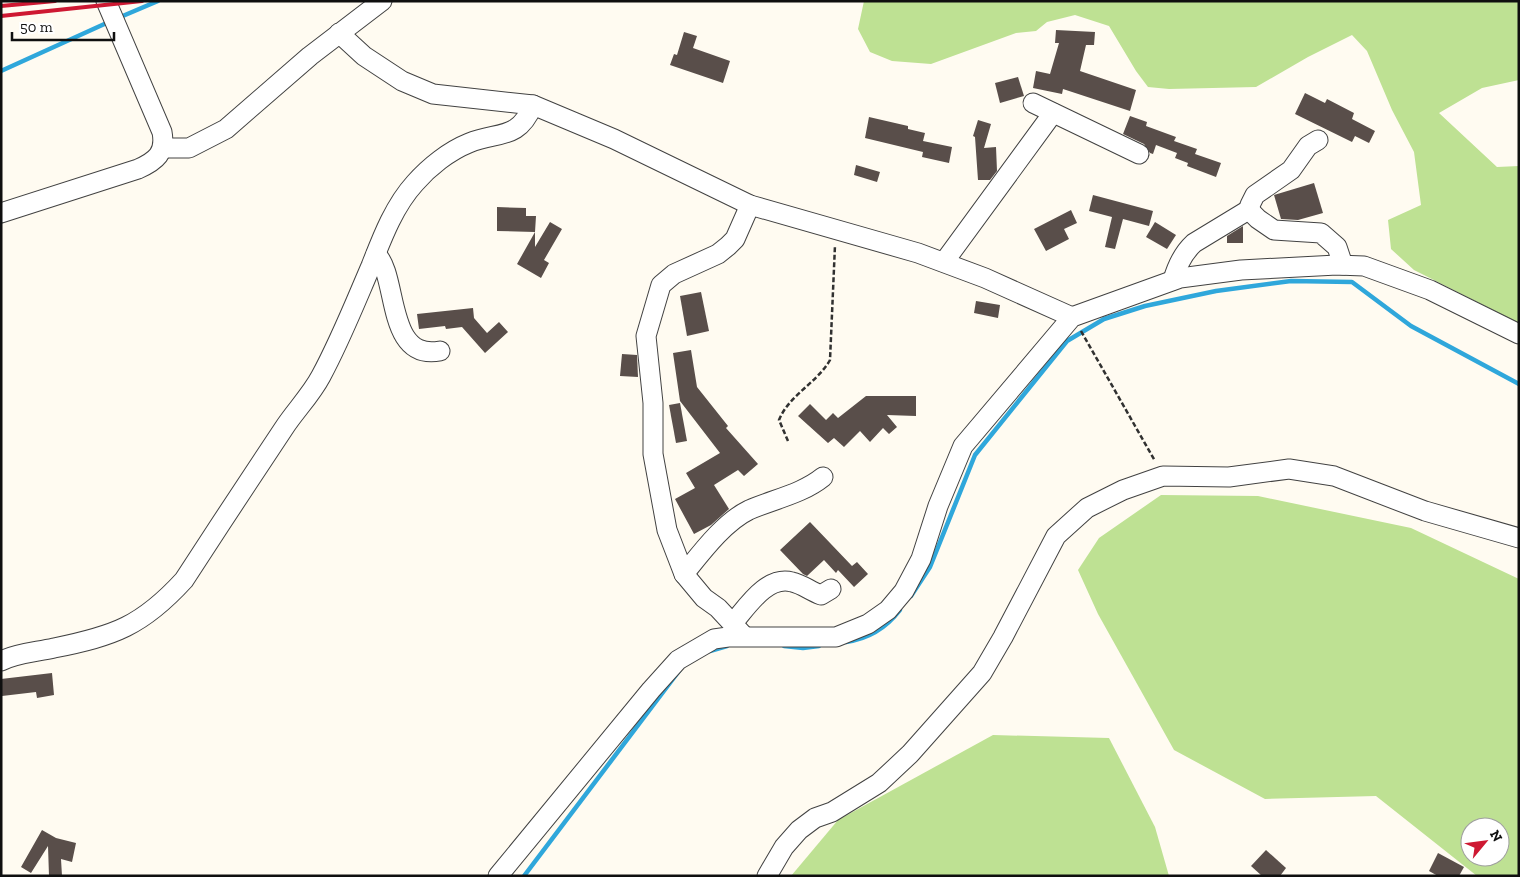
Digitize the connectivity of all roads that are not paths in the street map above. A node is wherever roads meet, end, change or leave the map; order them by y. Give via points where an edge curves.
1 (106, 1) edge
2 (382, 1) edge
3 (339, 33) junction
4 (1034, 103) dead end
5 (533, 105) junction
6 (1053, 113) junction
7 (1318, 140) dead end
8 (163, 148) junction
9 (1139, 154) dead end
10 (750, 205) junction
11 (1250, 209) junction
12 (1, 213) edge
13 (376, 254) junction
14 (944, 262) junction
15 (1343, 265) junction
16 (1173, 280) junction
17 (1072, 316) junction
18 (1519, 334) edge
19 (440, 351) dead end
20 (823, 477) dead end
21 (1519, 538) edge
22 (684, 574) junction
23 (832, 589) dead end
24 (738, 629) junction
25 (1, 661) edge
26 (498, 876) edge
27 (767, 876) edge

1 - 8 street via 162,132
2 - 3 street
3 - 5 street via 386,71 434,94
3 - 8 street via 226,128 189,148
4 - 6 street
5 - 10 street via 614,139
5 - 13 street via 526,121 516,128 500,136 470,142 418,179 406,193
6 - 9 street
6 - 14 street
7 - 11 street via 1308,146 1291,170 1255,195
8 - 12 street via 154,162 138,169
10 - 14 street
10 - 22 street via 738,233 728,246 674,274 661,285 646,336 653,403 653,454 667,530
11 - 15 street via 1258,220 1274,230 1321,233 1337,247
11 - 16 street via 1194,242 1176,268
13 - 19 street via 382,262 396,315 406,338 418,350
13 - 25 street via 320,379 184,580 142,619 113,633
14 - 17 street
15 - 16 street via 1241,270
15 - 18 street via 1364,266 1430,290
16 - 17 street
17 - 24 street via 962,446 921,559 904,591 888,610 868,624 836,636
20 - 22 street via 804,489 747,511 709,544
21 - 27 street via 1425,511 1334,476 1289,469 1229,477 1163,476 1123,490 1088,508 1056,536 982,673 910,754 879,782 799,830 784,847
22 - 24 street via 704,598
23 - 24 street via 820,595 790,581 778,581 758,594
24 - 26 street via 678,660

